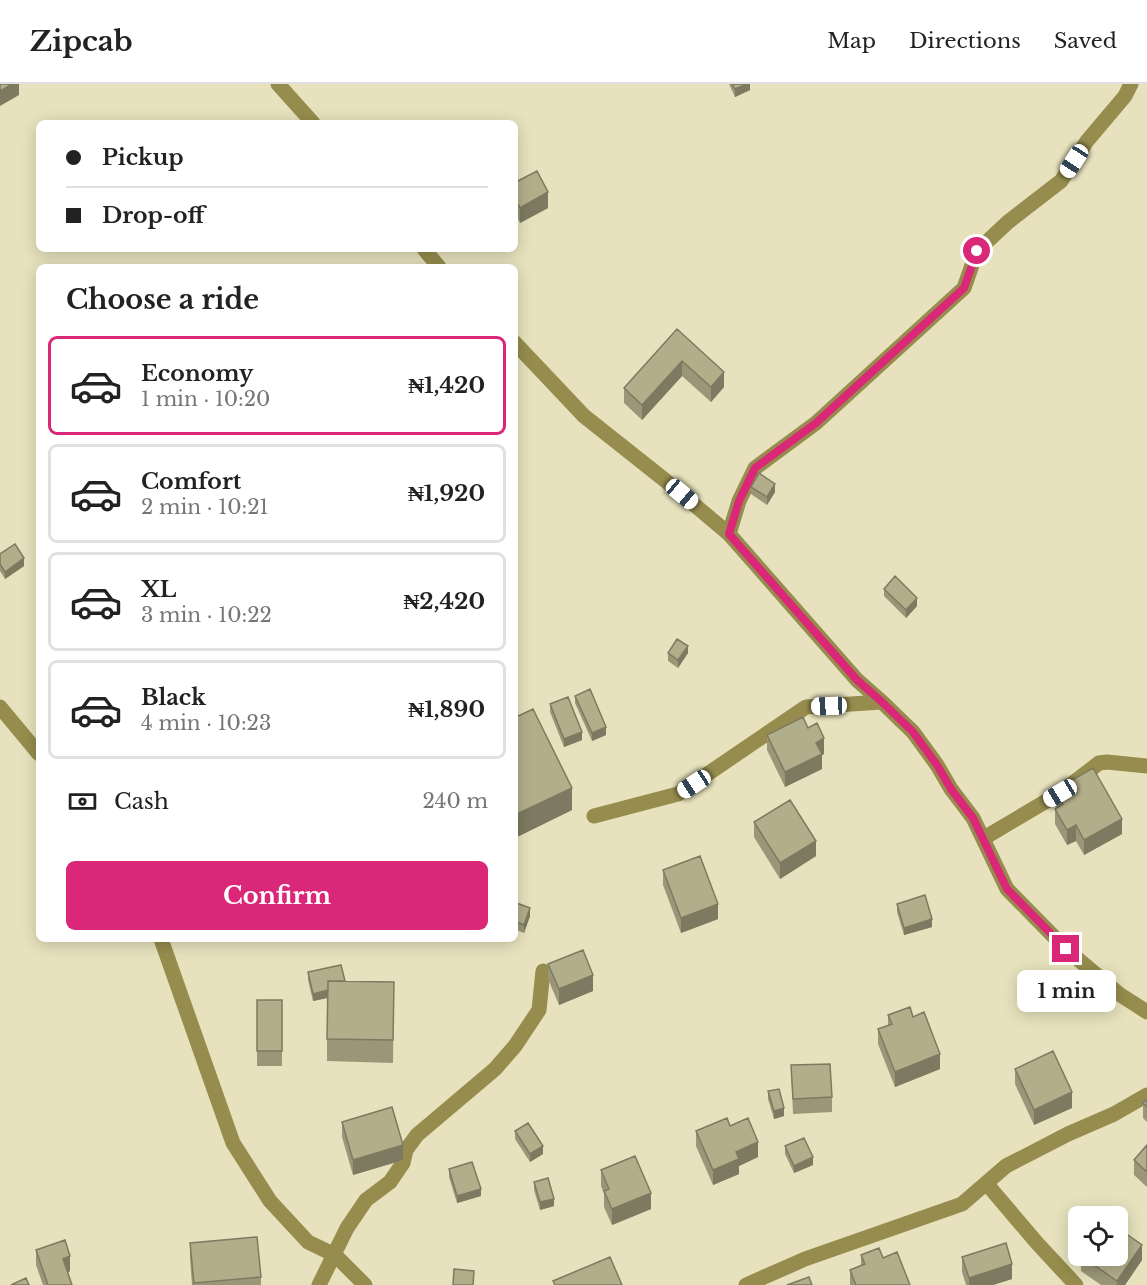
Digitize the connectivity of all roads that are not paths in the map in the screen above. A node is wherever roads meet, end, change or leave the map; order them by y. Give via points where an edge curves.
1 (278, 84) edge
2 (1131, 84) edge
3 (309, 120) edge
4 (427, 252) edge
5 (437, 264) edge
6 (518, 346) edge
7 (729, 534) junction
8 (882, 702) junction
9 (0, 707) edge
10 (36, 750) edge
11 (1147, 766) edge
12 (594, 816) dead end
13 (984, 838) junction
14 (162, 942) edge
15 (543, 971) dead end
16 (1147, 1012) edge
17 (1147, 1095) edge
18 (986, 1183) junction
19 (335, 1255) junction
20 (319, 1285) edge
21 (365, 1285) edge
22 (746, 1285) edge
23 (1076, 1285) edge

1 - 3 street
2 - 7 street via 1061,181 977,251 964,288 816,423 755,468
4 - 5 street
6 - 7 street via 584,416
7 - 8 street via 857,680
8 - 12 street via 806,706 678,794
8 - 13 street via 913,732
9 - 10 street
11 - 13 street via 1099,763 1060,793
13 - 16 street via 1007,889 1026,910 1101,979
14 - 19 street via 233,1143 270,1201 308,1242
15 - 19 street via 539,1010 515,1046 495,1069 417,1135 390,1182 366,1200
17 - 18 street via 1006,1166
18 - 22 street via 962,1204 805,1259
18 - 23 street
19 - 20 street
19 - 21 street

